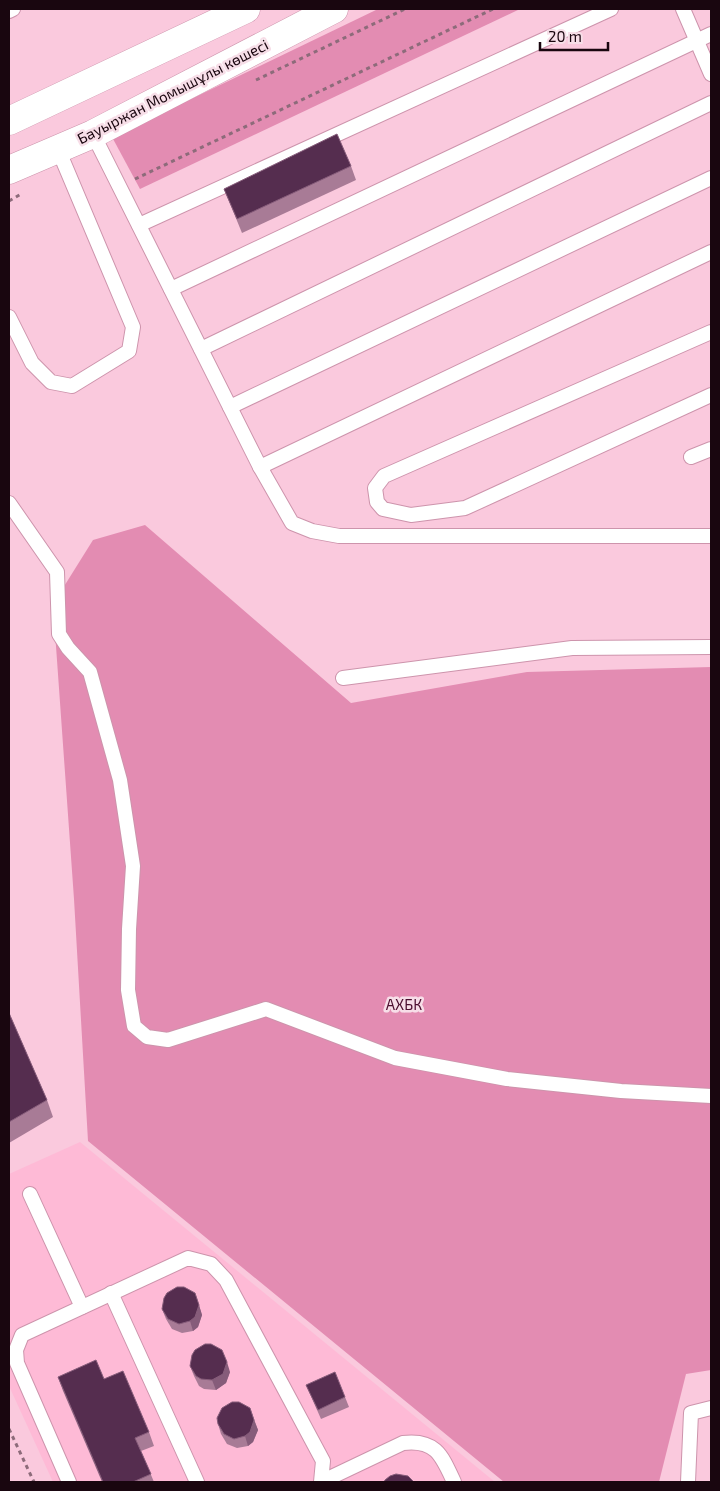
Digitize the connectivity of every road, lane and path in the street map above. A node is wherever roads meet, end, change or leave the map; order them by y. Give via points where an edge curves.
1 (12, 9) edge
2 (246, 9) edge
3 (334, 9) edge
4 (494, 9) edge
5 (611, 9) edge
6 (683, 9) edge
7 (9, 10) edge
8 (711, 34) edge
9 (698, 40) junction
10 (711, 74) edge
11 (711, 104) edge
12 (9, 121) edge
13 (93, 134) junction
14 (58, 149) junction
15 (9, 170) edge
16 (711, 178) edge
17 (120, 186) junction
18 (139, 225) junction
19 (711, 252) edge
20 (171, 289) junction
21 (9, 317) edge
22 (711, 332) edge
23 (201, 349) junction
24 (711, 395) edge
25 (230, 407) junction
26 (711, 449) edge
27 (692, 457) dead end
28 (260, 467) junction
29 (9, 503) edge
30 (711, 536) edge
31 (711, 647) edge
32 (343, 678) dead end
33 (711, 1096) edge
34 (30, 1194) dead end
35 (111, 1294) junction
36 (82, 1307) junction
37 (711, 1408) edge
38 (9, 1429) edge
39 (34, 1482) edge
40 (69, 1482) edge
41 (197, 1482) edge
42 (321, 1482) edge
43 (454, 1482) edge
44 (688, 1482) edge

1 - 7 lane
2 - 12 main road
3 - 13 main road, Бауыржан Момышұлы көшесі
4 - 17 path
5 - 18 lane
6 - 9 lane
8 - 9 lane
9 - 10 lane
9 - 20 lane
11 - 23 lane
13 - 14 main road, Бауыржан Момышұлы көшесі
13 - 17 lane
14 - 15 main road, Бауыржан Момышұлы көшесі
14 - 21 lane via 133,327 129,351 72,386 50,382 32,363
16 - 25 lane
17 - 18 lane
18 - 20 lane
19 - 28 lane
20 - 23 lane
22 - 24 lane via 384,476 375,488 377,502 383,509 411,515 465,508
23 - 25 lane
25 - 28 lane
26 - 27 lane
28 - 30 lane via 292,523 339,536
29 - 33 lane via 57,572 59,634 90,672 120,780 133,866 128,990 134,1026 147,1037 168,1040 266,1009 394,1058 507,1079
31 - 32 lane via 572,648
34 - 36 lane
35 - 36 lane
35 - 41 lane
35 - 42 lane via 188,1258 211,1264 226,1280 323,1461
36 - 40 lane via 22,1334 16,1350 18,1363
37 - 44 lane via 691,1413
38 - 39 path
42 - 43 lane via 403,1442 416,1441 432,1446 442,1457

